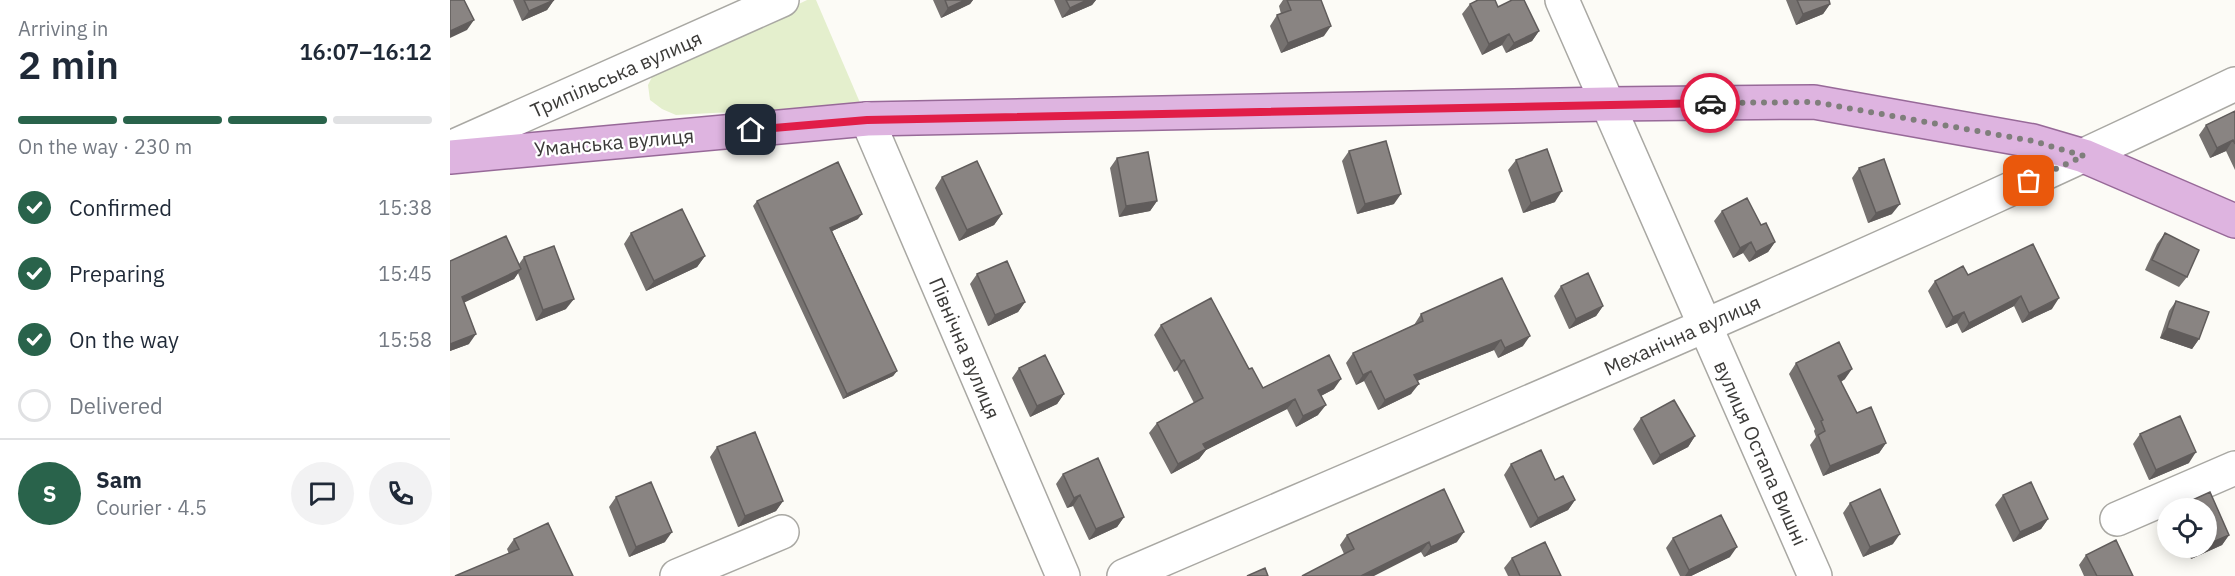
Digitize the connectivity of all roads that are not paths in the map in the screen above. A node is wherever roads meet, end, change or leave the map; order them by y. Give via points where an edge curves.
1 (782, 0) edge
2 (1562, 0) edge
3 (2235, 84) edge
4 (1607, 104) junction
5 (867, 120) junction
6 (450, 148) edge
7 (2084, 156) junction
8 (450, 157) edge
9 (2235, 221) edge
10 (1705, 326) junction
11 (2235, 468) edge
12 (2117, 519) dead end
13 (782, 532) dead end
14 (676, 576) edge
15 (1064, 576) edge
16 (1124, 576) edge
17 (1815, 576) edge

1 - 6 street, Трипільська вулиця
2 - 4 street, вулиця Остапа Вишні
3 - 7 street, Механічна вулиця
4 - 5 main road, Уманська вулиця
4 - 7 main road, Уманська вулиця via 1814,102 2033,141
4 - 10 street, вулиця Остапа Вишні
5 - 8 main road, Уманська вулиця
5 - 15 street, Північна вулиця
7 - 9 main road, Уманська вулиця
7 - 10 street, Механічна вулиця
10 - 16 street, Механічна вулиця
10 - 17 street, вулиця Остапа Вишні
11 - 12 street
13 - 14 street

